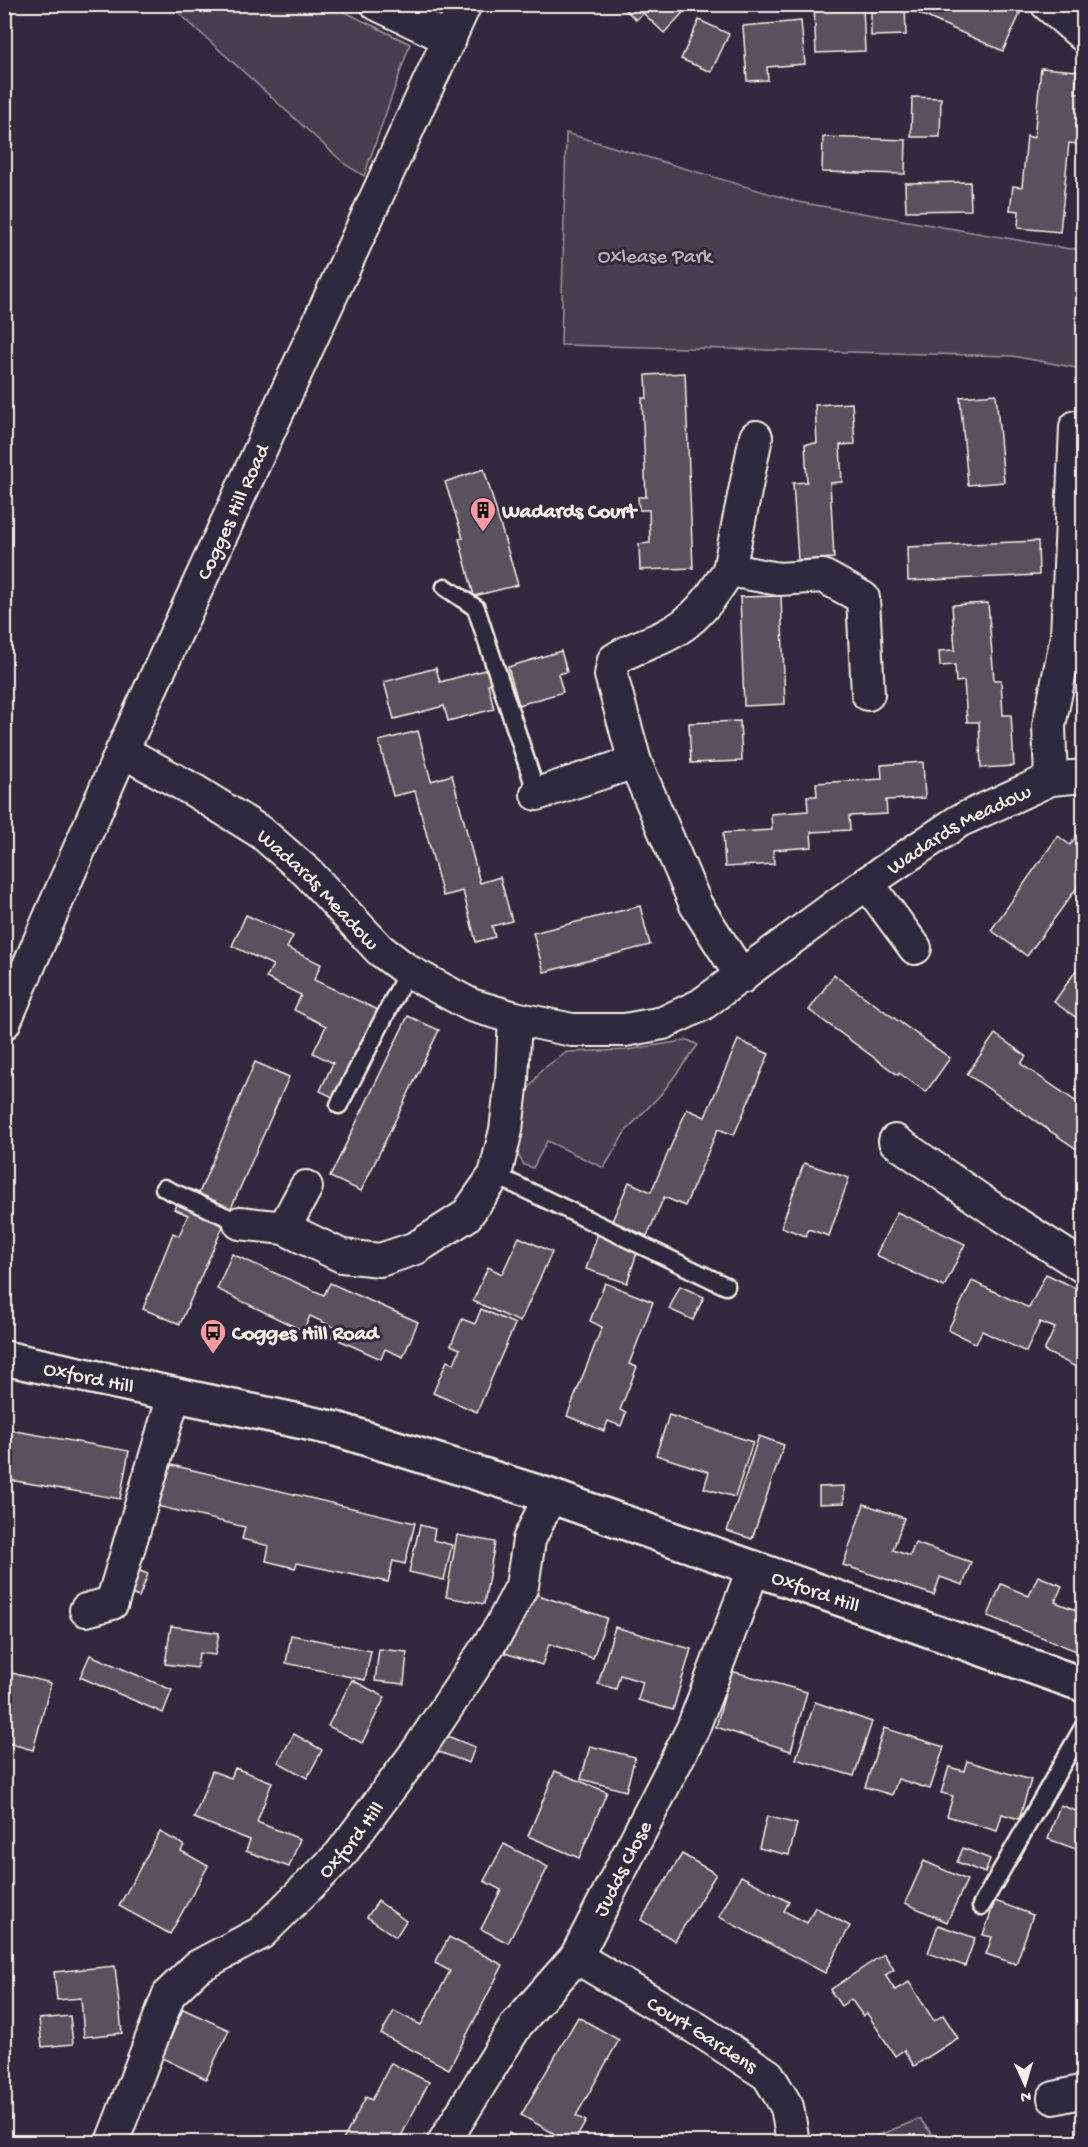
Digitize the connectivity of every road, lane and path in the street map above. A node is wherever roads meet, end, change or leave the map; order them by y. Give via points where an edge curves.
1 (377, 4) edge
2 (465, 4) edge
3 (1047, 4) edge
4 (1083, 36) edge
5 (450, 39) junction
6 (1076, 427) dead end
7 (756, 437) dead end
8 (1077, 562) edge
9 (729, 570) junction
10 (445, 587) dead end
11 (868, 694) dead end
12 (122, 751) junction
13 (635, 762) junction
14 (1083, 776) edge
15 (1051, 779) junction
16 (537, 794) joint
17 (867, 883) junction
18 (915, 948) dead end
19 (408, 971) junction
20 (742, 977) junction
21 (515, 1018) junction
22 (4, 1023) edge
23 (339, 1105) dead end
24 (895, 1140) dead end
25 (495, 1175) junction
26 (306, 1187) dead end
27 (164, 1188) dead end
28 (240, 1222) joint
29 (284, 1228) junction
30 (1083, 1267) edge
31 (726, 1286) dead end
32 (4, 1358) edge
33 (174, 1395) junction
34 (550, 1496) junction
35 (754, 1568) junction
36 (86, 1610) dead end
37 (1083, 1685) edge
38 (1083, 1726) edge
39 (981, 1906) dead end
40 (576, 1957) junction
41 (112, 2142) edge
42 (444, 2142) edge
43 (793, 2142) edge

1 - 5 street
2 - 5 street, Cogges Hill Road
3 - 4 street
5 - 12 street, Cogges Hill Road
6 - 8 street, Wadards Meadow
7 - 9 street
8 - 15 street, Wadards Meadow via 1049,726
9 - 11 street via 779,579 823,576 863,598
9 - 13 street via 704,608 666,636 630,649 614,660 611,675
10 - 16 lane via 476,608
12 - 19 street, Wadards Meadow via 262,833 308,873 380,950
12 - 22 street, Cogges Hill Road
13 - 16 street
13 - 20 street via 696,905
14 - 15 street, Wadards Meadow
15 - 17 street, Wadards Meadow via 959,821
17 - 18 street, Wadards Meadow
17 - 20 street, Wadards Meadow
19 - 21 street, Wadards Meadow via 471,1005
19 - 23 lane
20 - 21 street, Wadards Meadow via 701,1005 663,1023 625,1030 572,1030
21 - 25 street via 510,1099
24 - 30 street
25 - 29 street via 466,1216 416,1248 380,1260 342,1256
25 - 31 lane
26 - 29 street
27 - 28 lane
28 - 29 street
32 - 33 main road, Oxford Hill
33 - 34 main road, Oxford Hill via 336,1429
33 - 36 street via 112,1603
34 - 35 main road, Oxford Hill
34 - 41 street, Oxford Hill via 529,1540 522,1586 500,1628 419,1749 340,1855 261,1933 197,1967 169,1994
35 - 37 main road, Oxford Hill
35 - 40 street, Judds Close via 693,1728
38 - 39 lane
40 - 42 street, Judds Close via 517,2024
40 - 43 street, Court Gardens via 768,2075 786,2107

